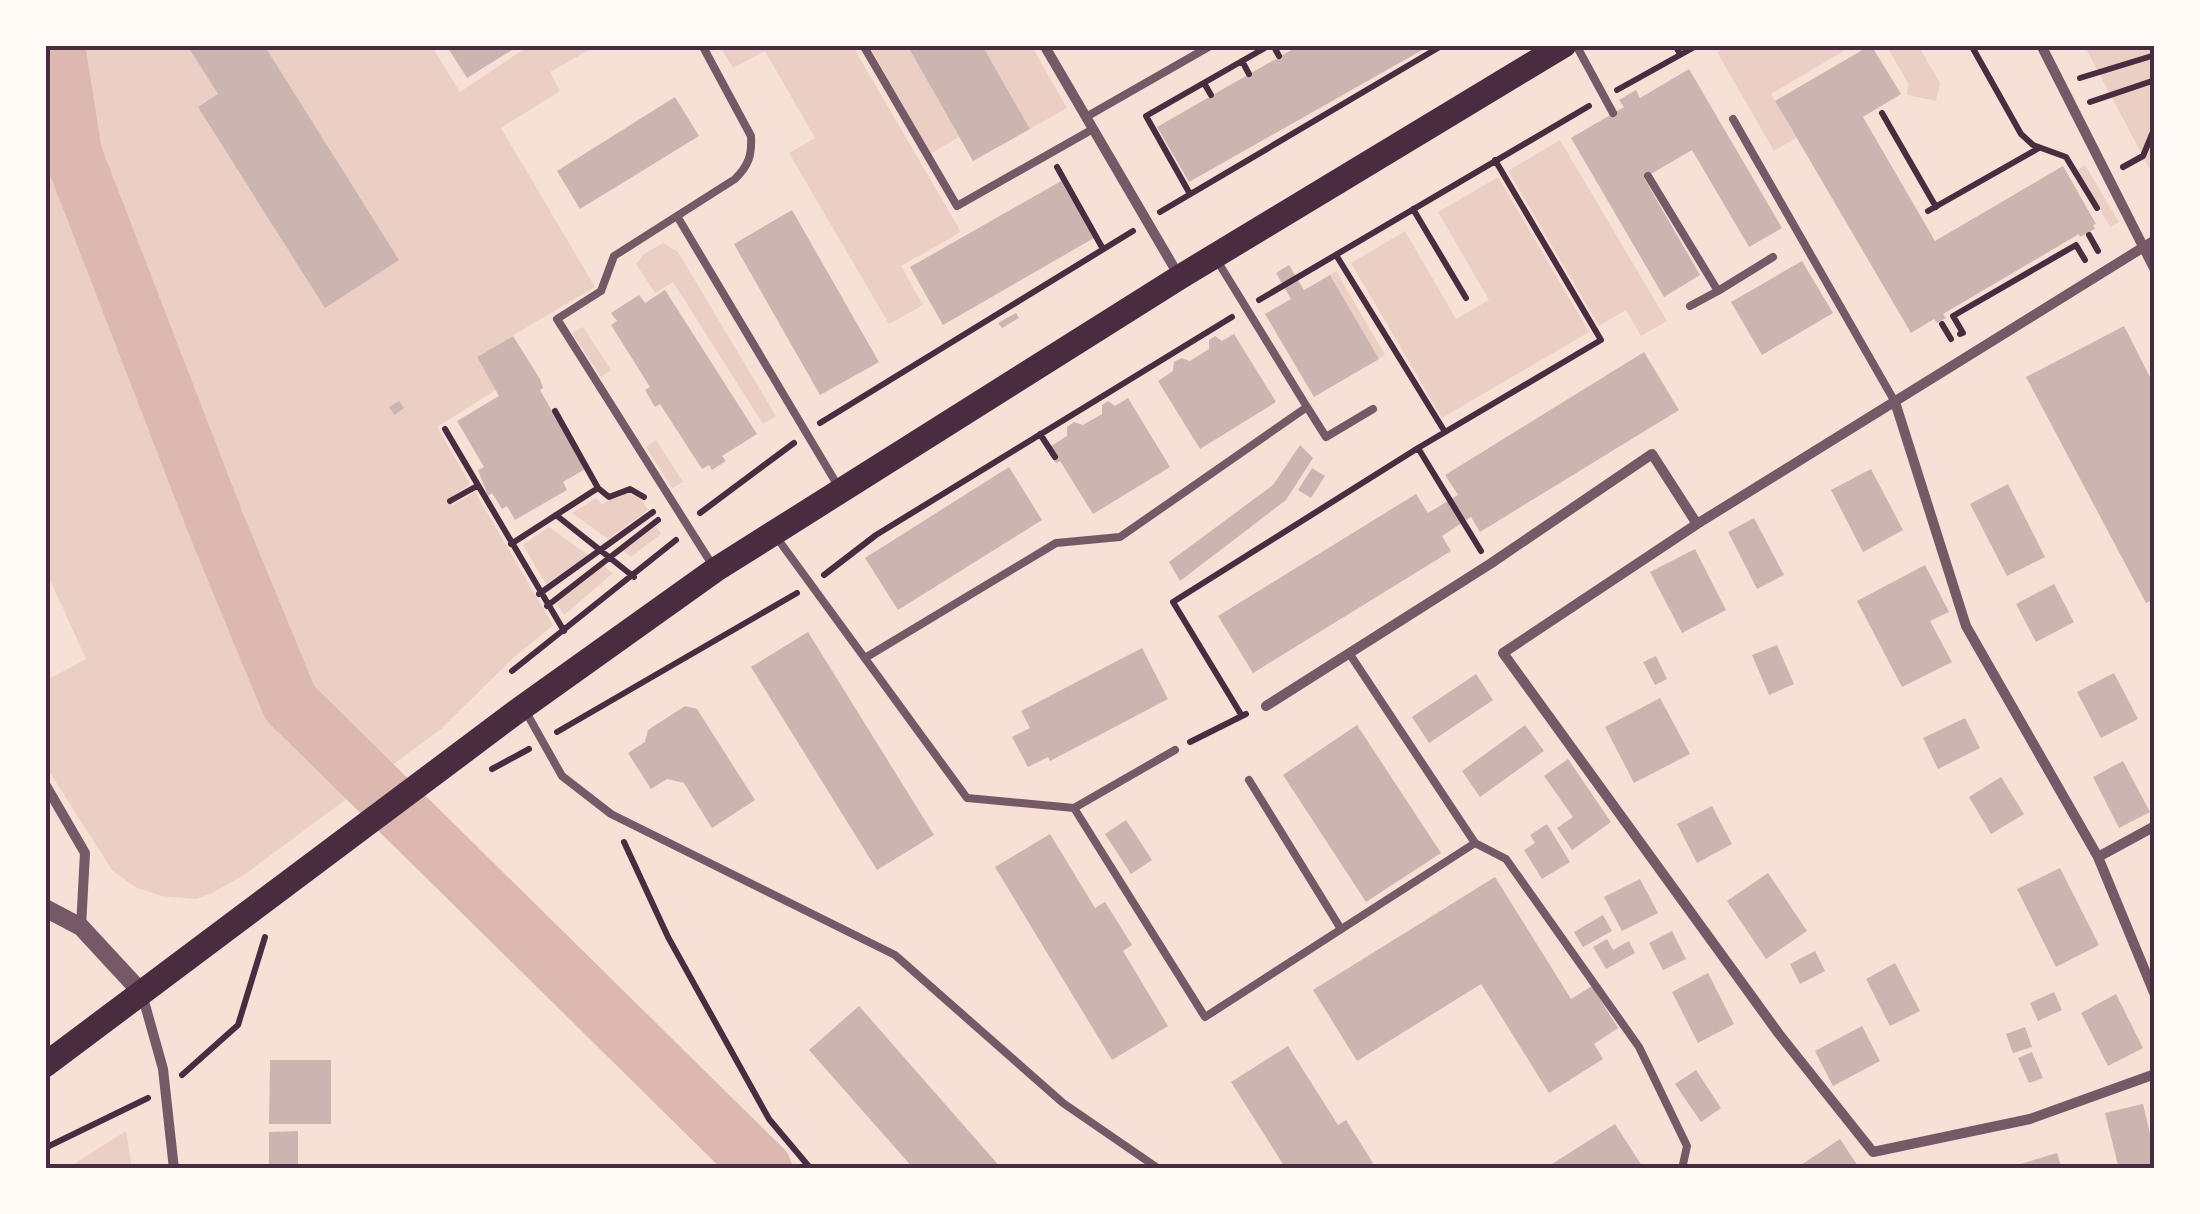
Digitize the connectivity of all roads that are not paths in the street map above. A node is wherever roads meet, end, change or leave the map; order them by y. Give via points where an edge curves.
1 (702, 45) edge
2 (863, 45) edge
3 (1044, 45) edge
4 (1212, 45) edge
5 (1564, 45) edge
6 (1576, 45) edge
7 (2040, 45) edge
8 (1613, 113) dead end
9 (1086, 117) junction
10 (1733, 119) dead end
11 (1093, 129) junction
12 (1648, 176) dead end
13 (677, 216) junction
14 (2155, 240) edge
15 (2144, 246) junction
16 (1215, 256) junction
17 (1773, 257) dead end
18 (2155, 270) edge
19 (1180, 277) junction
20 (1718, 291) junction
21 (1690, 306) dead end
22 (1895, 402) junction
23 (1307, 408) junction
24 (1373, 409) dead end
25 (840, 490) junction
26 (1697, 524) junction
27 (772, 533) junction
28 (715, 570) junction
29 (1349, 653) junction
30 (865, 658) junction
31 (1266, 706) road end
32 (520, 710) junction
33 (1175, 750) road end
34 (1249, 780) dead end
35 (45, 784) edge
36 (1074, 808) junction
37 (2155, 826) edge
38 (1475, 843) junction
39 (2098, 857) junction
40 (45, 908) edge
41 (81, 927) junction
42 (1341, 929) junction
43 (142, 993) junction
44 (2155, 995) edge
45 (45, 1066) edge
46 (2155, 1074) edge
47 (174, 1169) edge
48 (1159, 1169) edge
49 (1682, 1169) edge

1 - 13 lane via 751,136 752,152 735,178
2 - 11 lane via 956,206
3 - 9 street
4 - 9 lane
5 - 16 main road
6 - 8 lane
7 - 15 street
9 - 11 street
10 - 22 lane
11 - 19 street
12 - 20 lane
13 - 25 lane
13 - 28 lane via 614,256 601,291 557,319
14 - 15 street
15 - 18 street
15 - 22 street
16 - 19 main road
16 - 23 lane
17 - 20 lane
19 - 25 main road
20 - 21 lane
22 - 26 street
22 - 39 street via 1966,626
23 - 24 lane via 1326,437
23 - 30 lane via 1120,537 1056,543
25 - 27 main road
26 - 29 street via 1652,454
26 - 46 street via 1503,653 1779,1034 1873,1152 2030,1119
27 - 28 main road
27 - 30 lane
28 - 32 main road
29 - 31 street
29 - 38 lane
30 - 36 lane via 967,798
32 - 43 main road
32 - 48 lane via 562,776 611,814 895,955 1063,1103
33 - 36 lane
34 - 42 lane
35 - 41 street via 84,854
36 - 42 lane via 1205,1017
37 - 39 street
38 - 42 lane
38 - 49 lane via 1506,859 1638,1046 1686,1146
39 - 44 street
40 - 41 street
41 - 43 street
43 - 45 main road
43 - 47 street via 163,1069

